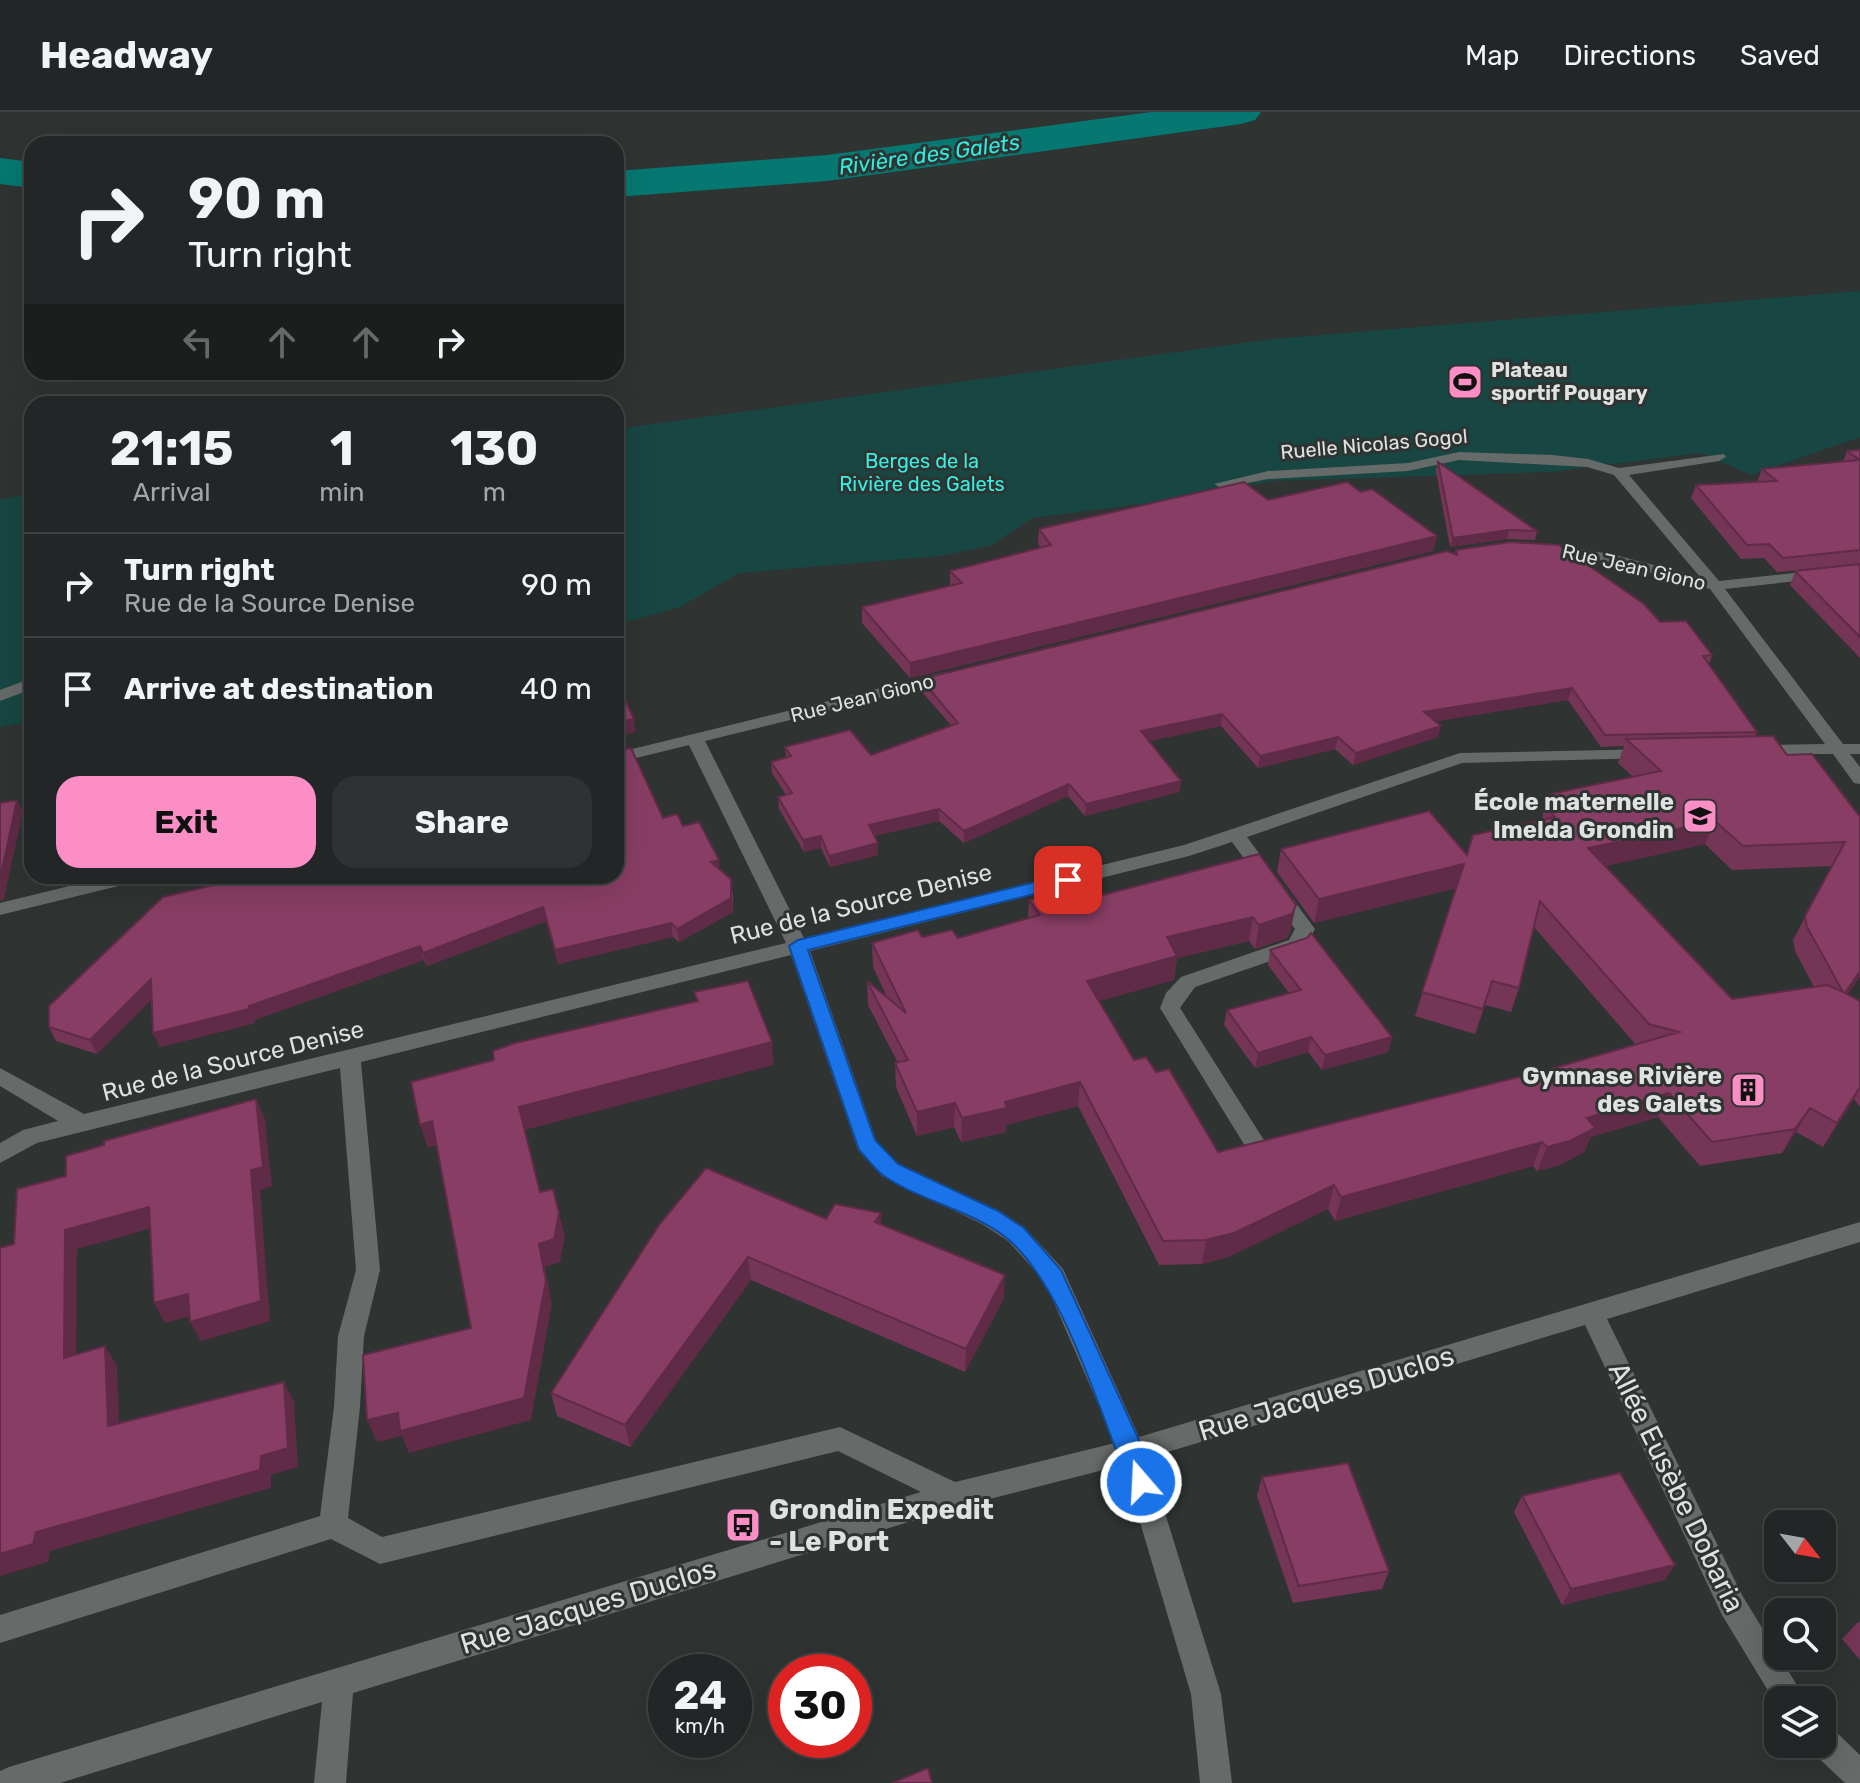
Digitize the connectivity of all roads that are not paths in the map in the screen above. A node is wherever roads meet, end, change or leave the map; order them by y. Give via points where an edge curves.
1 (1719, 457) dead end
2 (1619, 472) junction
3 (1221, 484) edge
4 (1522, 546) edge
5 (1860, 570) edge
6 (1715, 586) junction
7 (970, 671) edge
8 (24, 686) edge
9 (0, 696) edge
10 (695, 739) junction
11 (1836, 748) junction
12 (1860, 749) edge
13 (1742, 751) edge
14 (1663, 753) edge
15 (624, 756) edge
16 (1860, 779) edge
17 (1237, 836) junction
18 (103, 884) edge
19 (0, 909) edge
20 (798, 946) junction
21 (350, 1060) junction
22 (0, 1076) edge
23 (82, 1124) junction
24 (1258, 1148) edge
25 (0, 1154) edge
26 (1860, 1232) edge
27 (1592, 1313) junction
28 (1132, 1451) junction
29 (954, 1495) junction
30 (333, 1525) junction
31 (0, 1629) edge
32 (339, 1681) junction
33 (1782, 1686) edge
34 (1836, 1753) edge
35 (1860, 1776) edge
36 (9, 1783) edge
37 (330, 1783) edge
38 (1216, 1783) edge

1 - 2 street, Ruelle Nicolas Gogol
2 - 3 street, Ruelle Nicolas Gogol via 1553,459 1459,456 1408,467 1268,475
2 - 6 street
4 - 6 street, Rue Jean Giono via 1568,549
5 - 6 street, Rue Jean Giono
6 - 11 street
7 - 10 street, Rue Jean Giono
8 - 9 street
10 - 15 street, Rue Jean Giono
10 - 20 street
11 - 12 street
11 - 13 street
11 - 16 street
14 - 17 street, Rue de la Source Denise via 1460,758
17 - 20 street, Rue de la Source Denise
17 - 24 street via 1305,929 1304,935 1296,945 1188,982 1170,1008
18 - 19 street
20 - 21 street, Rue de la Source Denise
20 - 28 street via 866,1144 890,1170 1016,1234 1054,1276
21 - 23 street, Rue de la Source Denise
21 - 30 street via 368,1270 351,1336
22 - 23 street
23 - 25 street, Rue de la Source Denise via 31,1136
26 - 27 street, Rue Jacques Duclos
27 - 28 street, Rue Jacques Duclos
27 - 33 street, Allée Eusèbe Dobaria via 1732,1605
28 - 29 street, Rue Jacques Duclos
28 - 38 street via 1206,1694
29 - 30 street via 840,1439 380,1551
29 - 32 street, Rue Jacques Duclos
30 - 31 street
32 - 36 street, Rue Jacques Duclos
32 - 37 street
34 - 35 street

